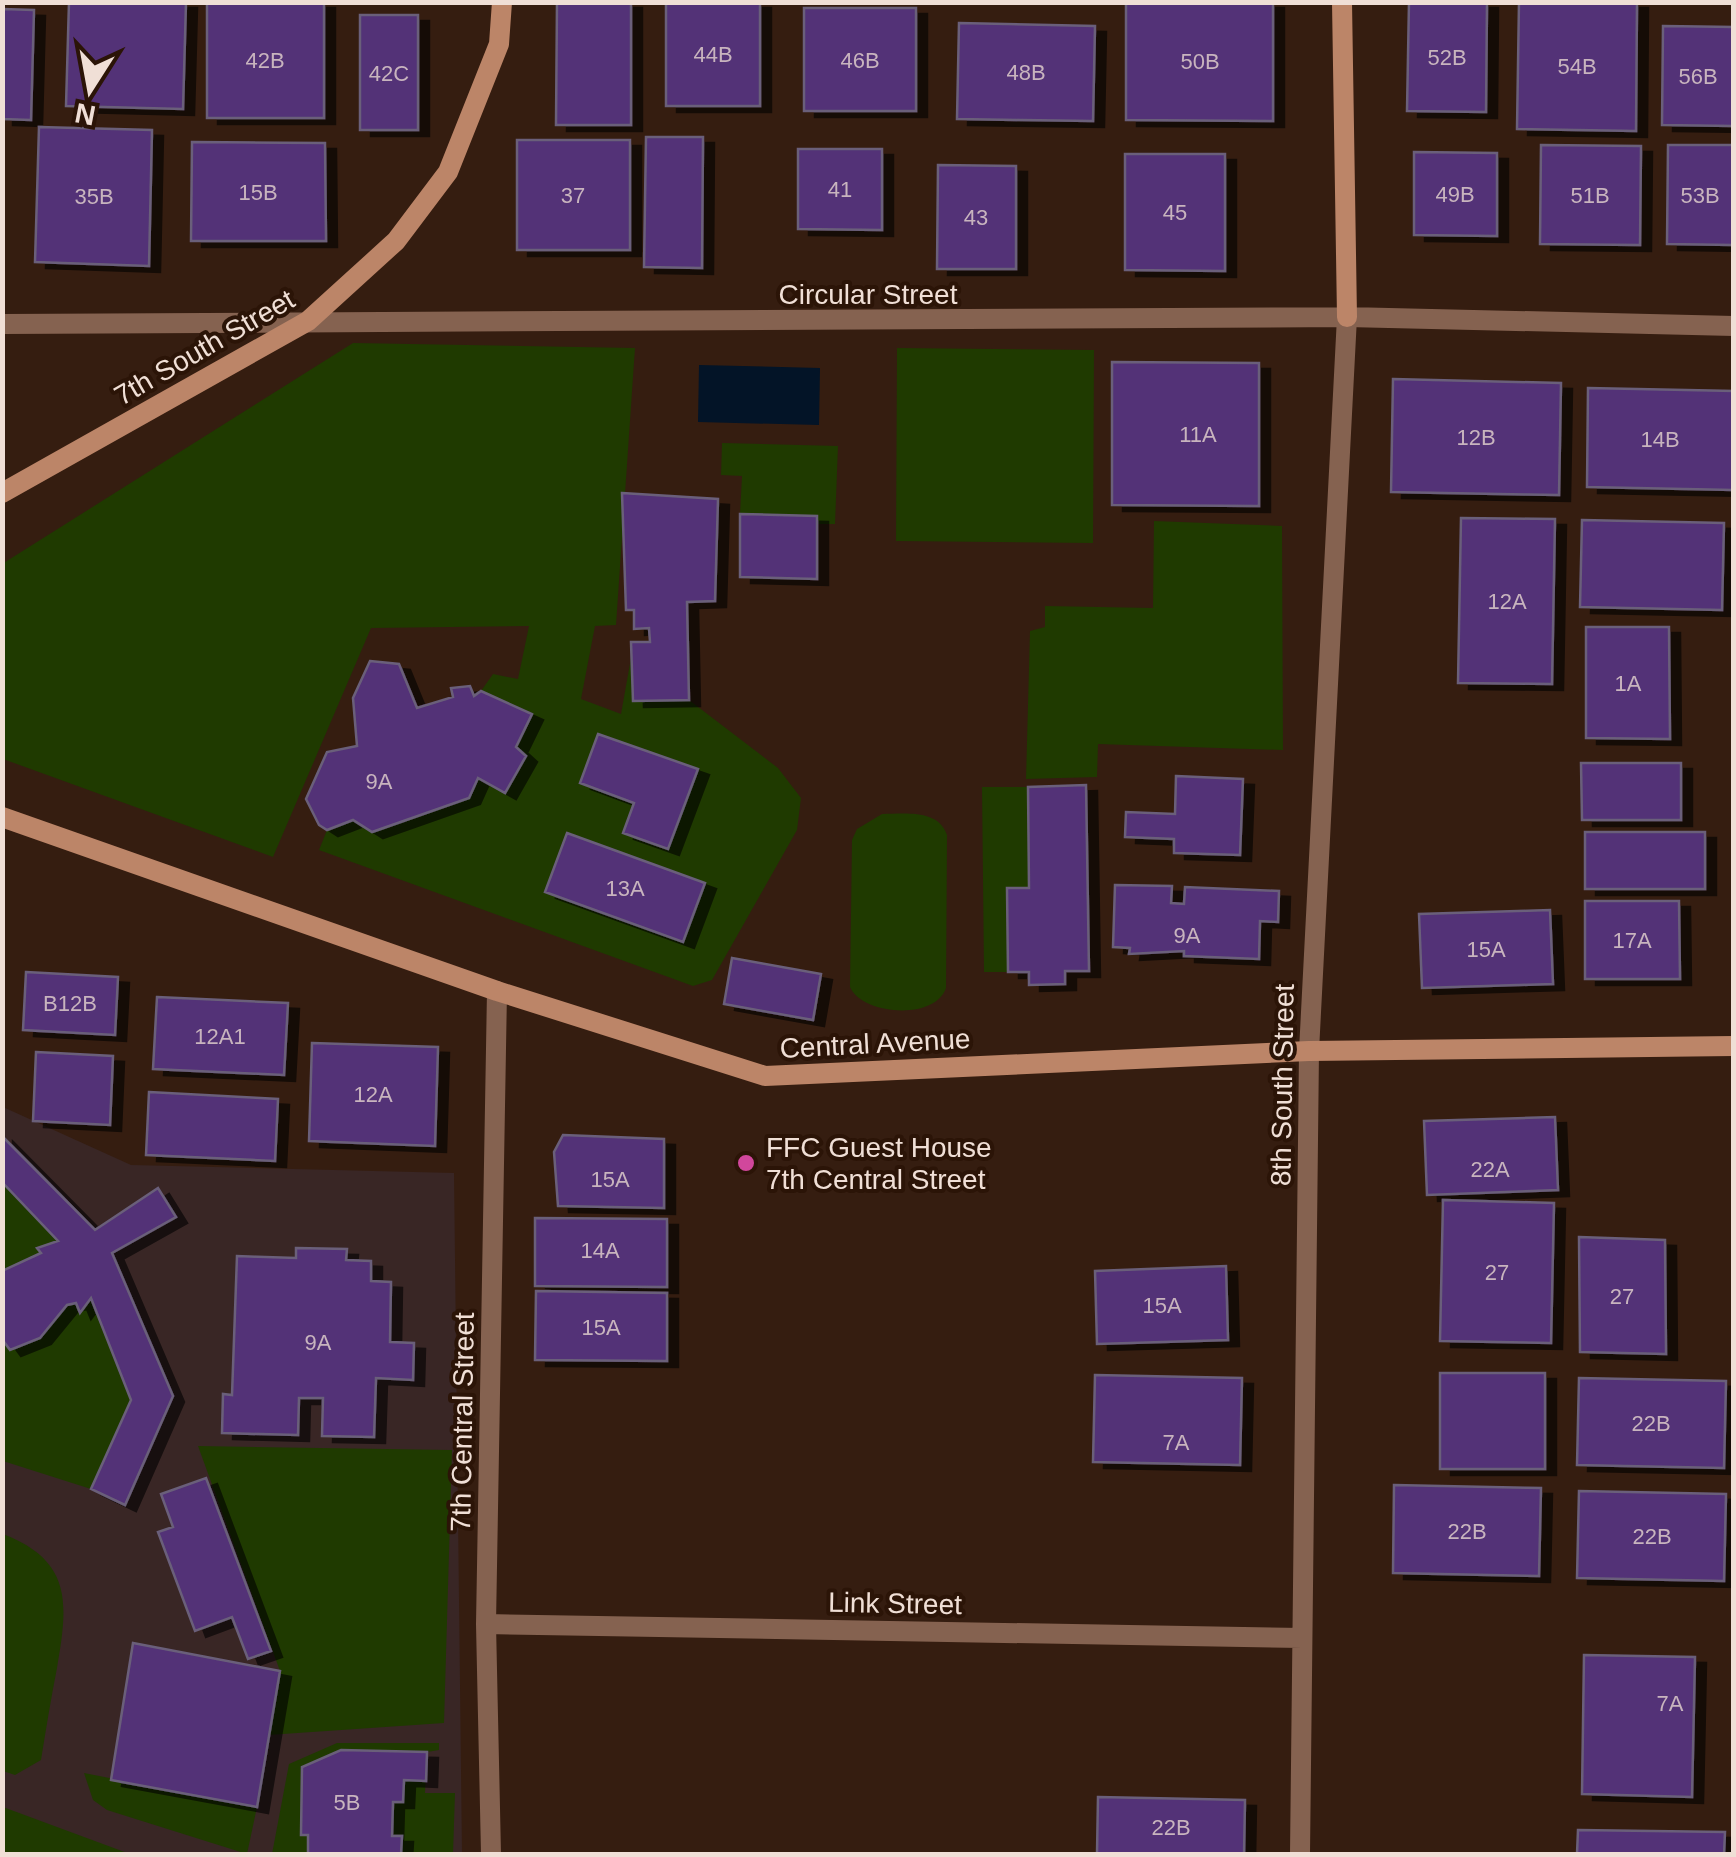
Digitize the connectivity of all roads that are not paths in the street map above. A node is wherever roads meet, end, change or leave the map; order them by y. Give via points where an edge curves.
1 (502, 2) edge
2 (1342, 2) edge
3 (1346, 318) junction
4 (308, 321) junction
5 (2, 324) edge
6 (1734, 326) edge
7 (2, 493) edge
8 (2, 817) edge
9 (496, 990) junction
10 (1734, 1046) edge
11 (1309, 1051) junction
12 (486, 1624) junction
13 (1302, 1638) junction
14 (491, 1854) edge
15 (1300, 1854) edge

1 - 4 street, 7th South Street via 499,44 448,172 396,241
2 - 3 street
3 - 4 street, Circular Street
3 - 6 street, Circular Street
3 - 11 street, 8th South Street
4 - 5 street, Circular Street
4 - 7 street, 7th South Street
8 - 9 street, Central Avenue
9 - 11 street, Central Avenue via 766,1076
9 - 12 street, 7th Central Street
10 - 11 street, Central Avenue
11 - 13 street, 8th South Street
12 - 13 street, Link Street
12 - 14 street, 7th Central Street
13 - 15 street, 8th South Street

